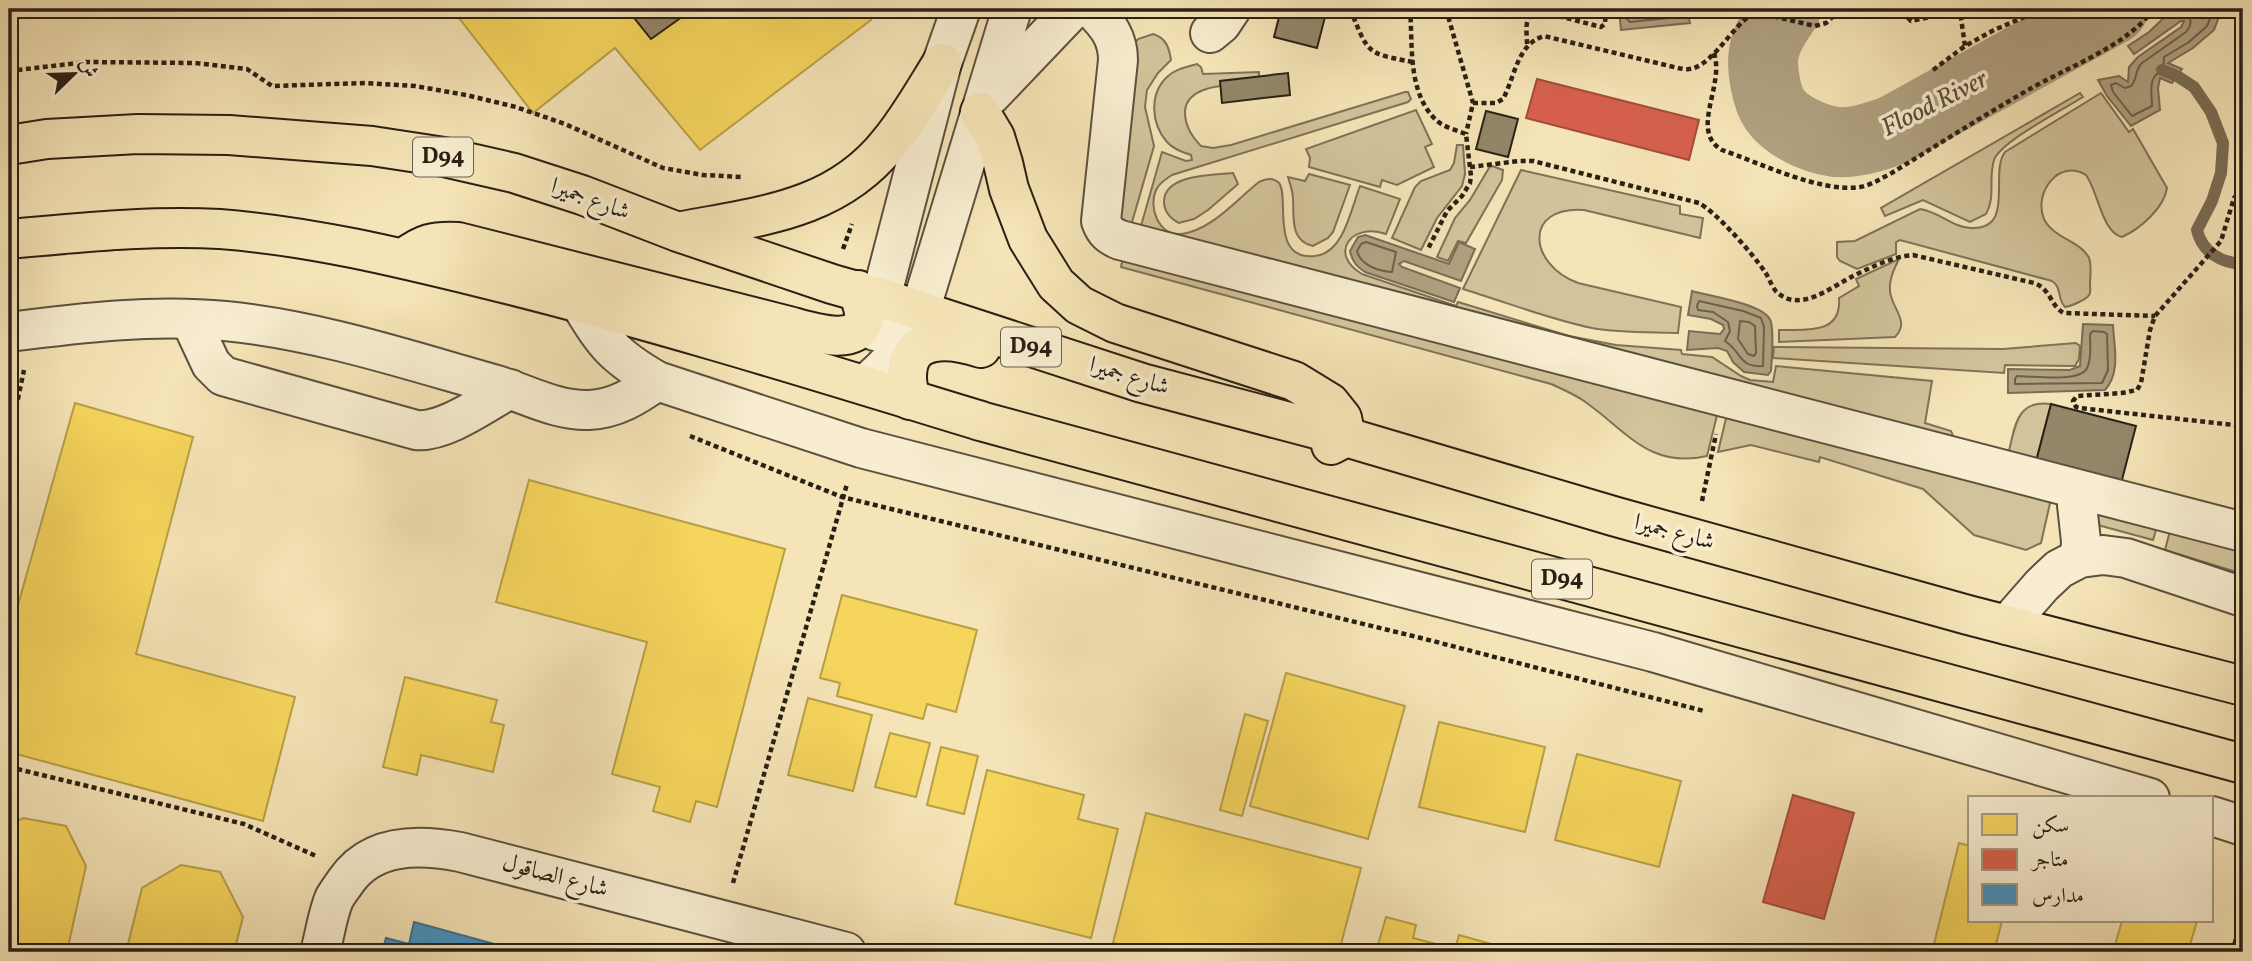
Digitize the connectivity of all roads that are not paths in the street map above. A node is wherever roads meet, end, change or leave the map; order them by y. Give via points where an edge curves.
1 (1012, 9) edge
2 (1073, 9) edge
3 (1092, 9) edge
4 (954, 12) edge
5 (942, 63) junction
6 (982, 107) junction
7 (9, 145) edge
8 (678, 232) junction
9 (9, 239) edge
10 (404, 258) junction
11 (869, 294) junction
12 (579, 301) junction
13 (920, 311) junction
14 (190, 320) junction
15 (21, 330) edge
16 (657, 382) junction
17 (883, 388) junction
18 (510, 389) junction
19 (1346, 438) junction
20 (2077, 505) dead end
21 (2243, 532) edge
22 (2080, 558) junction
23 (2243, 597) edge
24 (2007, 625) junction
25 (2243, 686) edge
26 (2243, 764) edge
27 (2143, 796) edge
28 (2214, 817) edge
29 (2243, 826) edge
30 (320, 952) edge
31 (846, 952) edge

1 - 6 street
2 - 6 street
3 - 21 street via 1115,37 1118,48 1101,221 1110,236
4 - 5 street
5 - 8 main road via 890,143 849,181 800,206
5 - 11 street
6 - 13 street
6 - 19 main road via 1028,239 1056,284 1079,305 1115,323 1294,381 1330,402 1342,418
7 - 8 main road, شارع جميرا / D94 via 138,134 229,135 372,146 513,173
8 - 11 main road, شارع جميرا / D94
9 - 10 main road, D94 via 110,230 218,229 280,235
10 - 11 main road via 436,241 458,242 835,336 846,336 862,326
10 - 12 main road, D94
11 - 13 main road, شارع جميرا / D94
11 - 17 street
12 - 16 street via 612,350
12 - 17 main road, D94
13 - 17 street
13 - 19 main road, شارع جميرا / D94 via 1142,383
14 - 15 street via 158,318
14 - 18 street via 289,330
14 - 18 street via 211,364 223,376 416,430 444,425
16 - 18 street via 632,398 592,410 553,406
16 - 27 street via 861,448 1653,652
17 - 19 main road via 907,377 917,349 934,340 959,341 1296,443 1329,446
17 - 26 main road, D94 via 998,425
19 - 24 main road, شارع جميرا / D94
20 - 22 street
22 - 23 street via 2126,558
22 - 24 street via 2042,584
24 - 25 main road, شارع جميرا / D94
28 - 29 street
30 - 31 street, شارع الصاقول via 334,898 352,873 376,854 439,848

